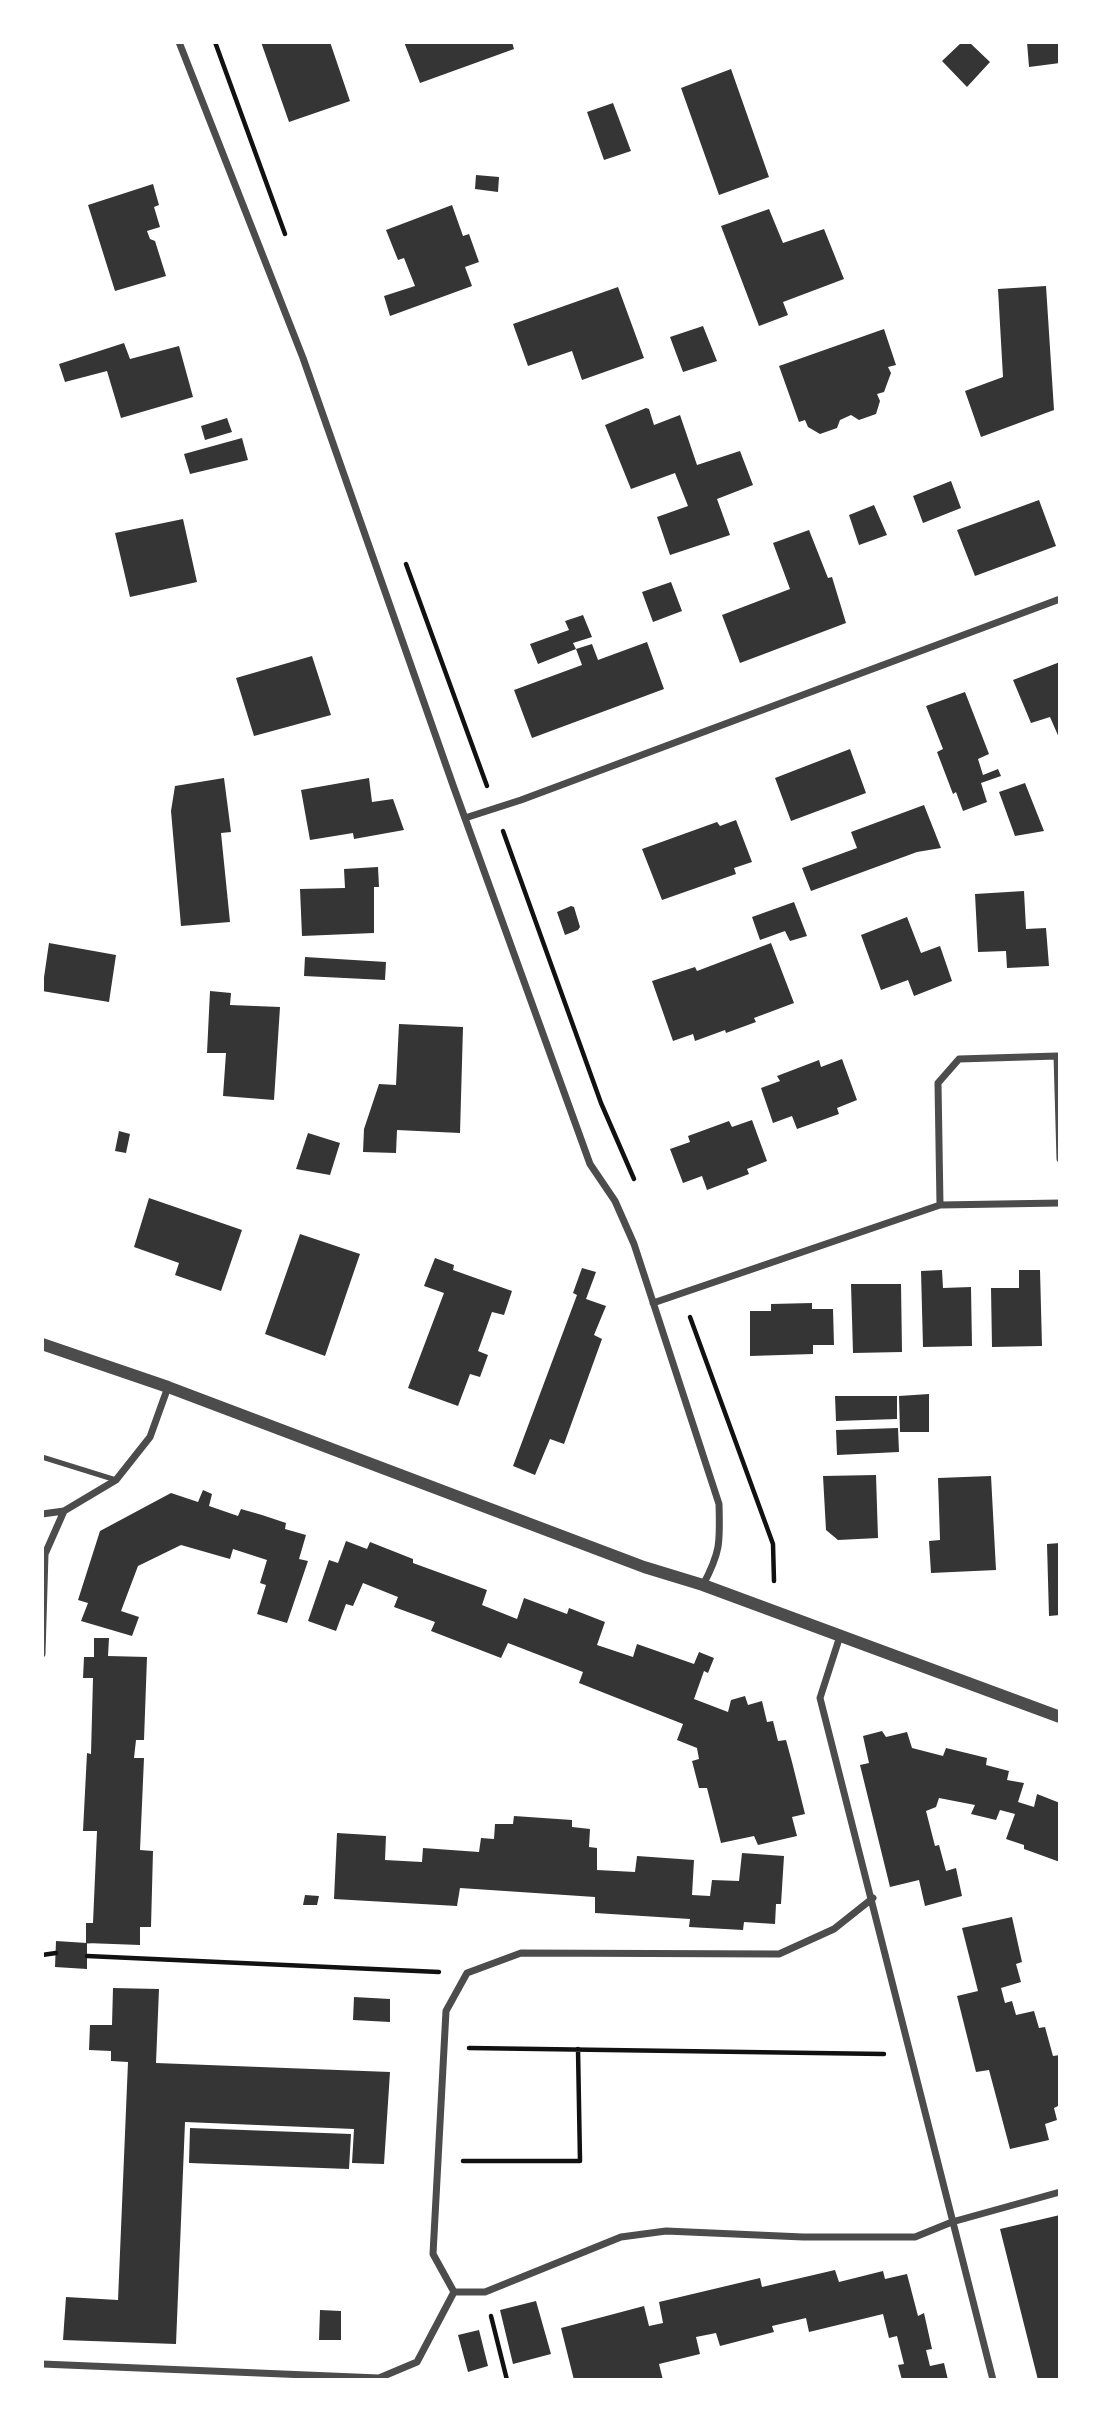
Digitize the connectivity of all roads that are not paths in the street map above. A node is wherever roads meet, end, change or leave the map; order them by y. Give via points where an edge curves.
1 (179, 42) edge
2 (1060, 599) edge
3 (465, 818) junction
4 (1060, 1159) edge
5 (1060, 1203) edge
6 (940, 1206) junction
7 (653, 1303) junction
8 (42, 1344) edge
9 (168, 1387) junction
10 (42, 1457) edge
11 (116, 1480) junction
12 (64, 1511) junction
13 (42, 1514) edge
14 (703, 1585) junction
15 (839, 1636) junction
16 (42, 1654) edge
17 (1060, 1717) edge
18 (873, 1898) junction
19 (1060, 2192) edge
20 (952, 2222) junction
21 (454, 2292) junction
22 (42, 2364) edge
23 (993, 2380) edge

1 - 3 street via 303,358
2 - 3 street
3 - 7 street via 590,1164 615,1201
4 - 6 street via 1057,1056 959,1059 938,1083
5 - 6 street
6 - 7 street
7 - 14 street via 719,1504 718,1558
8 - 9 street
9 - 11 street via 150,1437
9 - 14 street via 644,1567
10 - 11 lane
11 - 12 street
12 - 13 street
12 - 16 street via 45,1554
14 - 15 street
15 - 17 street
15 - 18 street via 820,1698
18 - 20 street
18 - 21 street via 834,1929 779,1954 521,1953 467,1973 446,2011 433,2254
19 - 20 street
20 - 21 street via 915,2237 666,2231 621,2237 485,2292
20 - 23 street
21 - 22 street via 417,2362 379,2378

